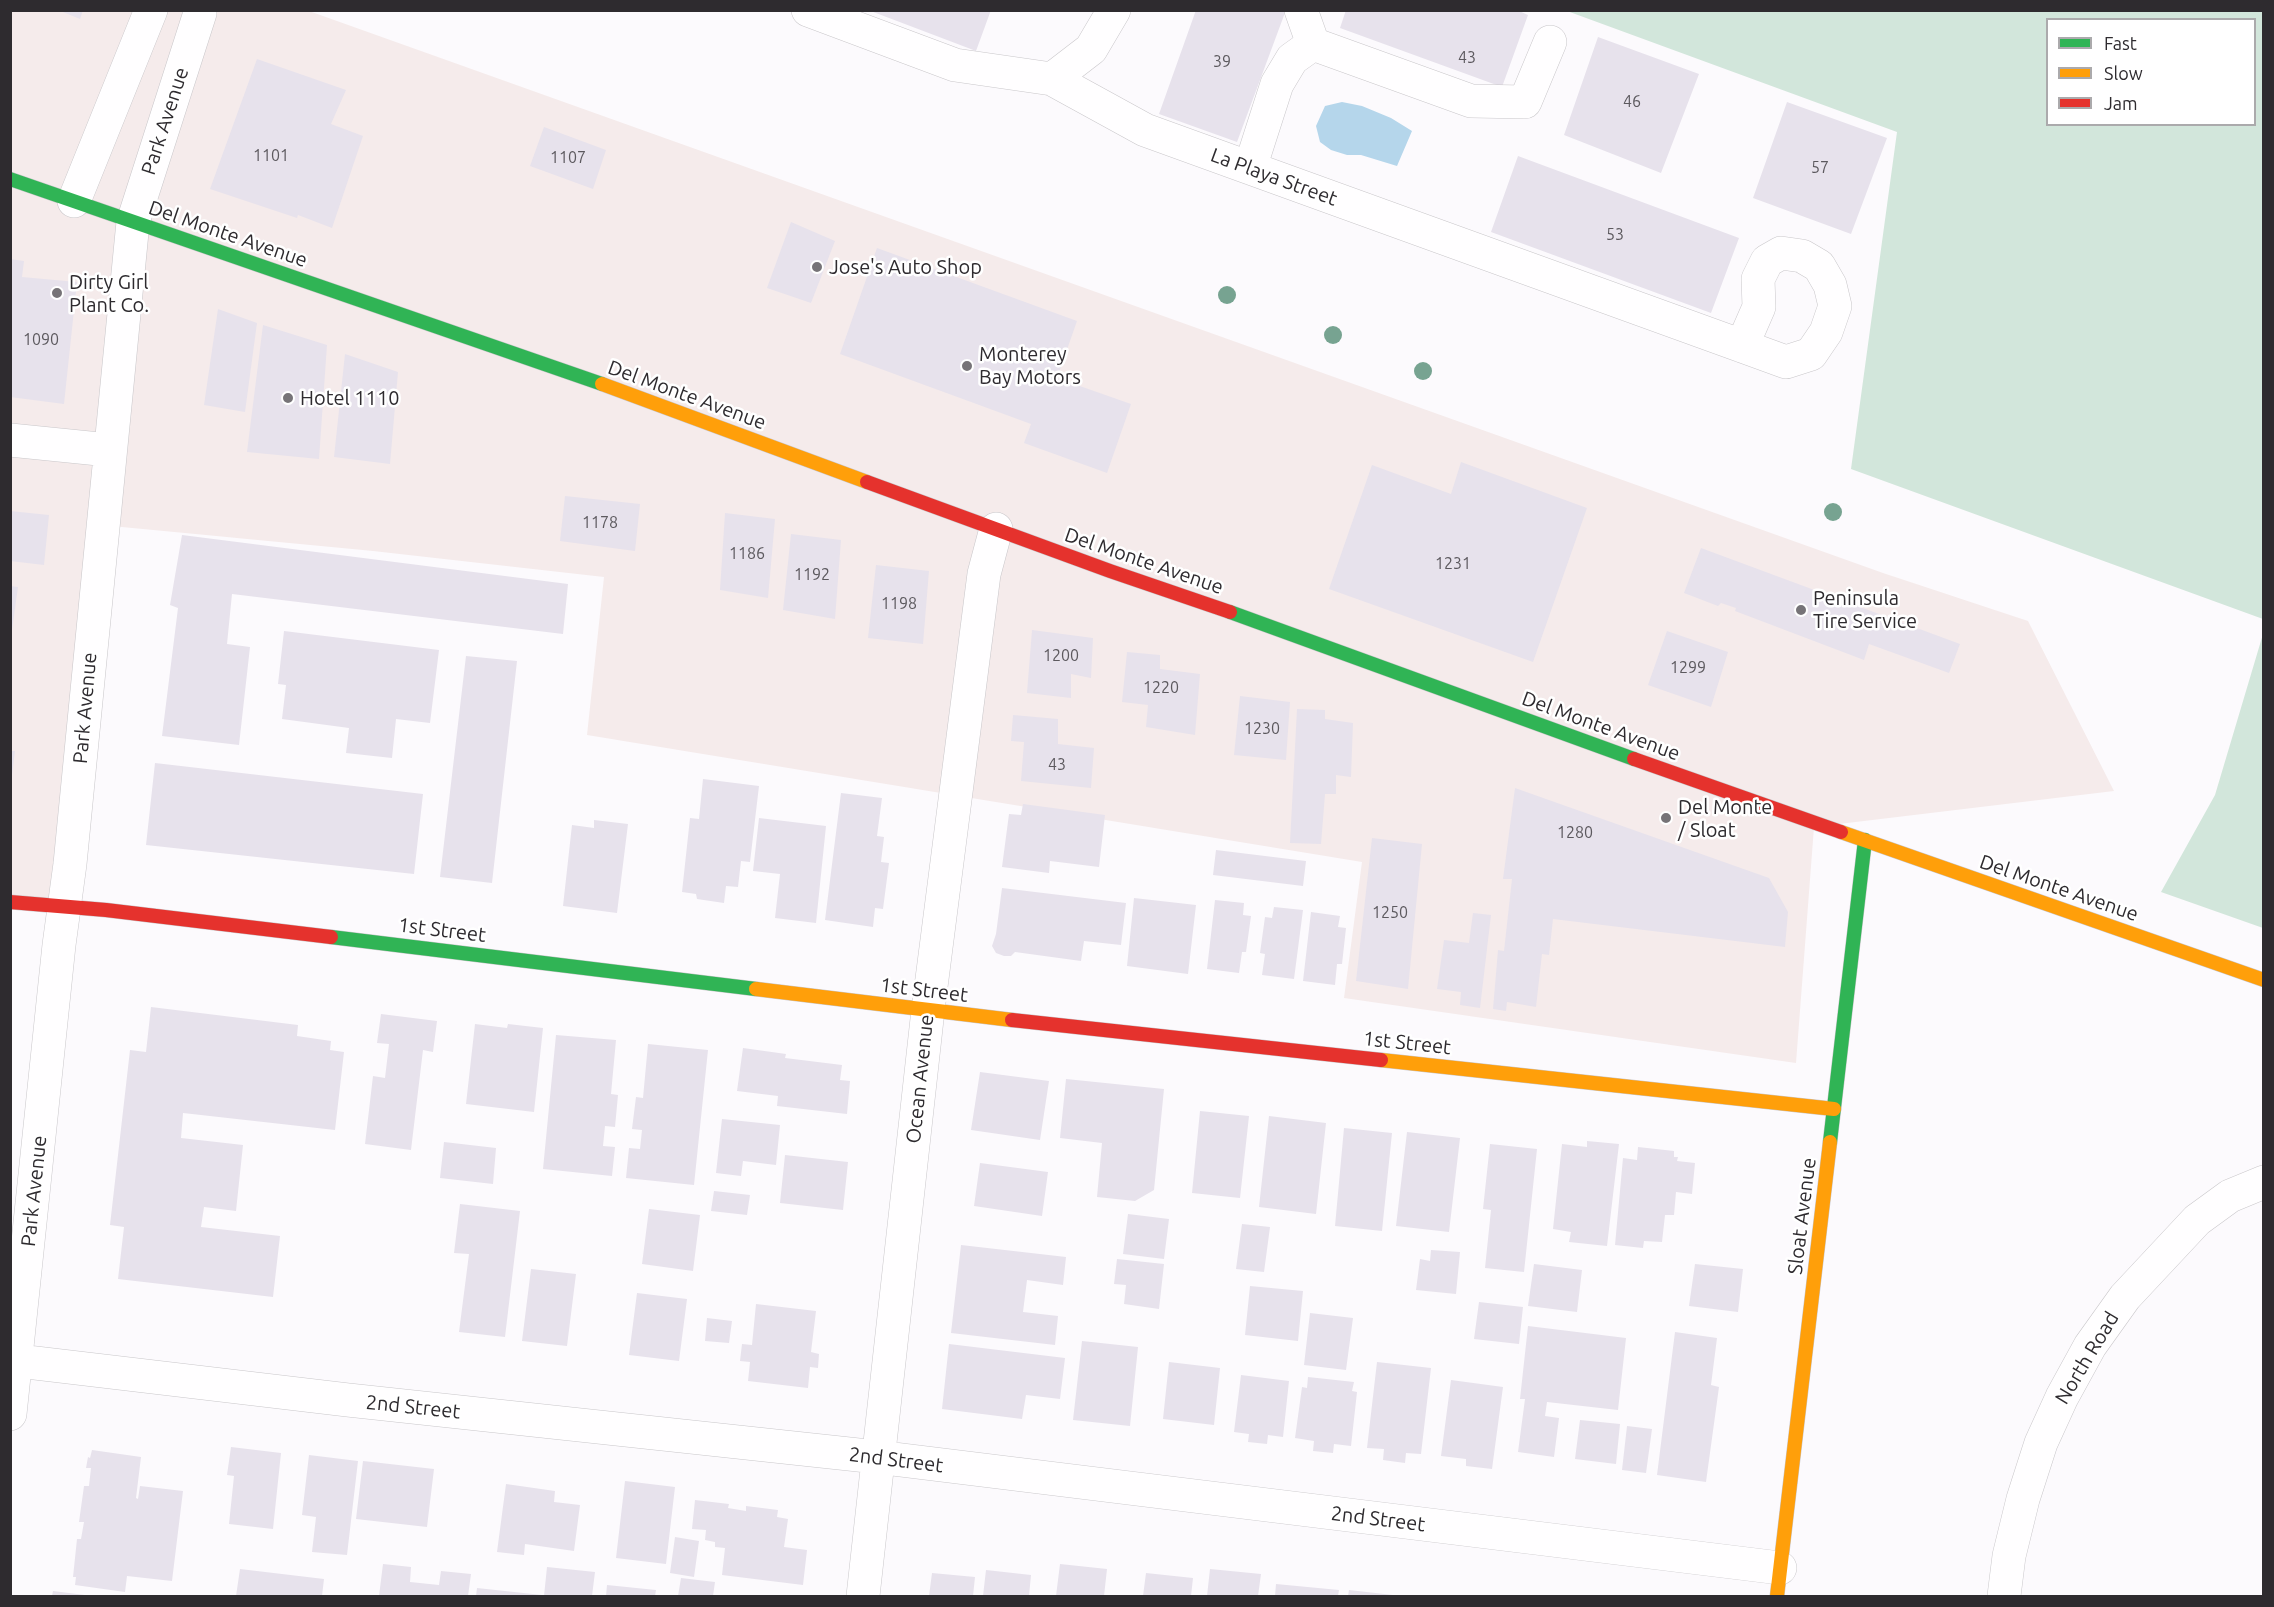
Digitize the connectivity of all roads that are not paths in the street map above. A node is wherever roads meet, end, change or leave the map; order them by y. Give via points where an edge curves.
1 (151, 10) edge
2 (199, 10) edge
3 (808, 10) edge
4 (1114, 10) edge
5 (1301, 10) edge
6 (1550, 42) dead end
7 (1313, 44) junction
8 (1052, 79) junction
9 (1250, 168) junction
10 (10, 179) edge
11 (74, 201) junction
12 (133, 222) junction
13 (1742, 346) dead end
14 (10, 440) edge
15 (109, 450) junction
16 (996, 529) junction
17 (1865, 840) junction
18 (10, 902) edge
19 (63, 908) junction
20 (2264, 980) edge
21 (928, 1010) junction
22 (1834, 1109) junction
23 (2264, 1182) edge
24 (14, 1361) edge
25 (10, 1414) edge
26 (877, 1457) junction
27 (1778, 1582) edge
28 (863, 1596) edge
29 (2004, 1596) edge

1 - 11 street
2 - 12 street, Park Avenue
3 - 8 street, La Playa Street via 955,65
4 - 8 street via 1091,49
5 - 7 street
6 - 7 street via 1525,102 1471,101
7 - 9 street via 1292,59 1277,84
8 - 9 street, La Playa Street via 1145,130
9 - 13 street, La Playa Street
10 - 11 street, Del Monte Avenue
11 - 12 street, Del Monte Avenue
12 - 15 street, Park Avenue
12 - 16 street, Del Monte Avenue via 568,372
14 - 15 street
15 - 19 street, Park Avenue
16 - 17 street, Del Monte Avenue
16 - 21 street, Ocean Avenue via 984,573
17 - 20 street, Del Monte Avenue
17 - 22 street, Sloat Avenue
18 - 19 street, 1st Street
19 - 21 street, 1st Street via 106,910
19 - 24 street, Park Avenue
21 - 22 street, 1st Street
21 - 26 street, Ocean Avenue
22 - 27 street, Sloat Avenue
23 - 29 street, North Road via 2230,1196 2197,1220 2125,1297 2090,1346 2041,1443 2009,1556
24 - 25 street, Park Avenue
24 - 26 street, 2nd Street
26 - 27 street, 2nd Street
26 - 28 street, Ocean Avenue

